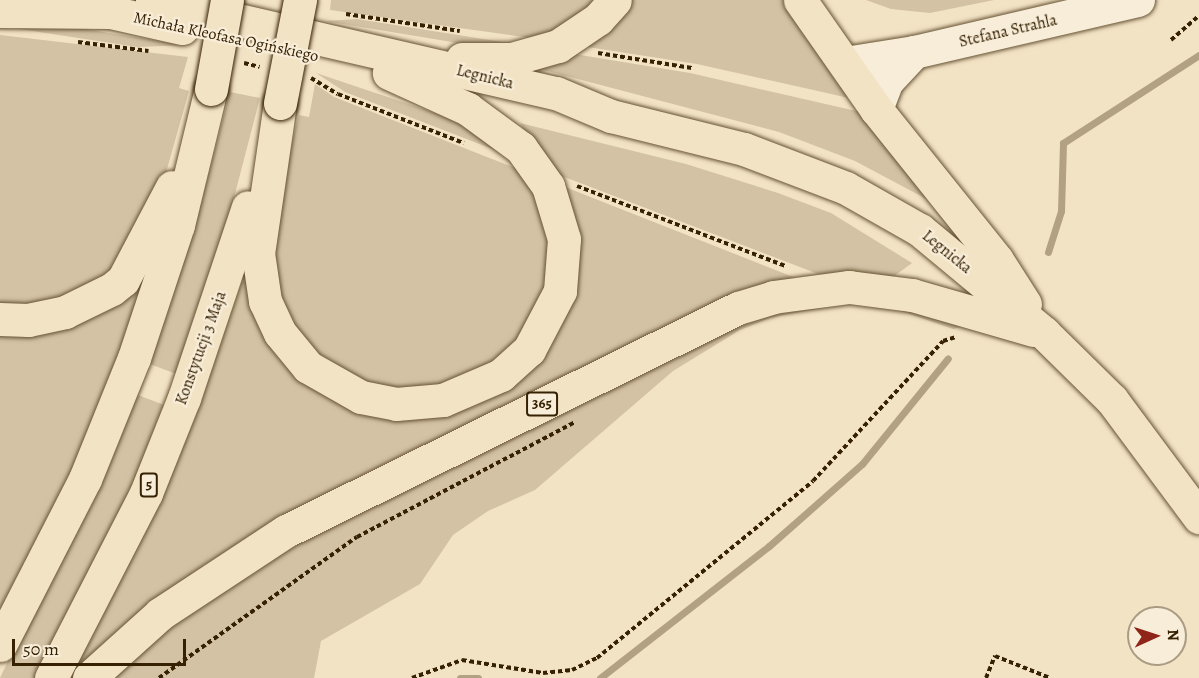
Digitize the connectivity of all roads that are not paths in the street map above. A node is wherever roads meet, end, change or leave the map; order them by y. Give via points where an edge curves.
1 (64, 0) edge
2 (152, 0) edge
3 (227, 0) edge
4 (300, 0) edge
5 (615, 0) edge
6 (800, 0) edge
7 (1138, 0) edge
8 (0, 11) edge
9 (110, 12) junction
10 (914, 52) junction
11 (391, 63) junction
12 (845, 63) junction
13 (210, 89) junction
14 (279, 102) junction
15 (876, 110) junction
16 (0, 319) edge
17 (1044, 333) junction
18 (1199, 517) edge
19 (0, 645) edge
20 (51, 678) edge
21 (89, 678) edge

1 - 9 street, Michała Kleofasa Ogińskiego
2 - 11 main road, Michała Kleofasa Ogińskiego / 365
3 - 13 main road, bridge
4 - 14 main road, Konstytucji 3 Maja / 5, bridge
5 - 11 main road via 582,32 533,55 490,61
6 - 12 main road, 365
7 - 10 street, Stefana Strahla
8 - 9 main road
9 - 11 main road, Michała Kleofasa Ogińskiego / 365
10 - 12 street, Stefana Strahla
10 - 15 street via 887,81
11 - 14 main road via 468,109 521,148 548,186 564,239 557,298 530,350 501,375 443,400 396,404 361,397 309,367 280,333 265,301 258,253
11 - 17 main road, Legnicka / 365 via 556,93 611,116 744,150 846,188 920,230
12 - 15 main road, 365
13 - 16 main road via 164,210 123,280 100,298 65,312 28,320
13 - 19 main road via 178,225 134,358 85,479
14 - 20 main road, Konstytucji 3 Maja / 5 via 184,398 114,562
15 - 17 main road, 365 via 997,260
17 - 18 main road, Legnicka / 365 via 1112,400
17 - 21 main road, 365 via 912,295 849,287 772,297 738,308 286,531 160,614

